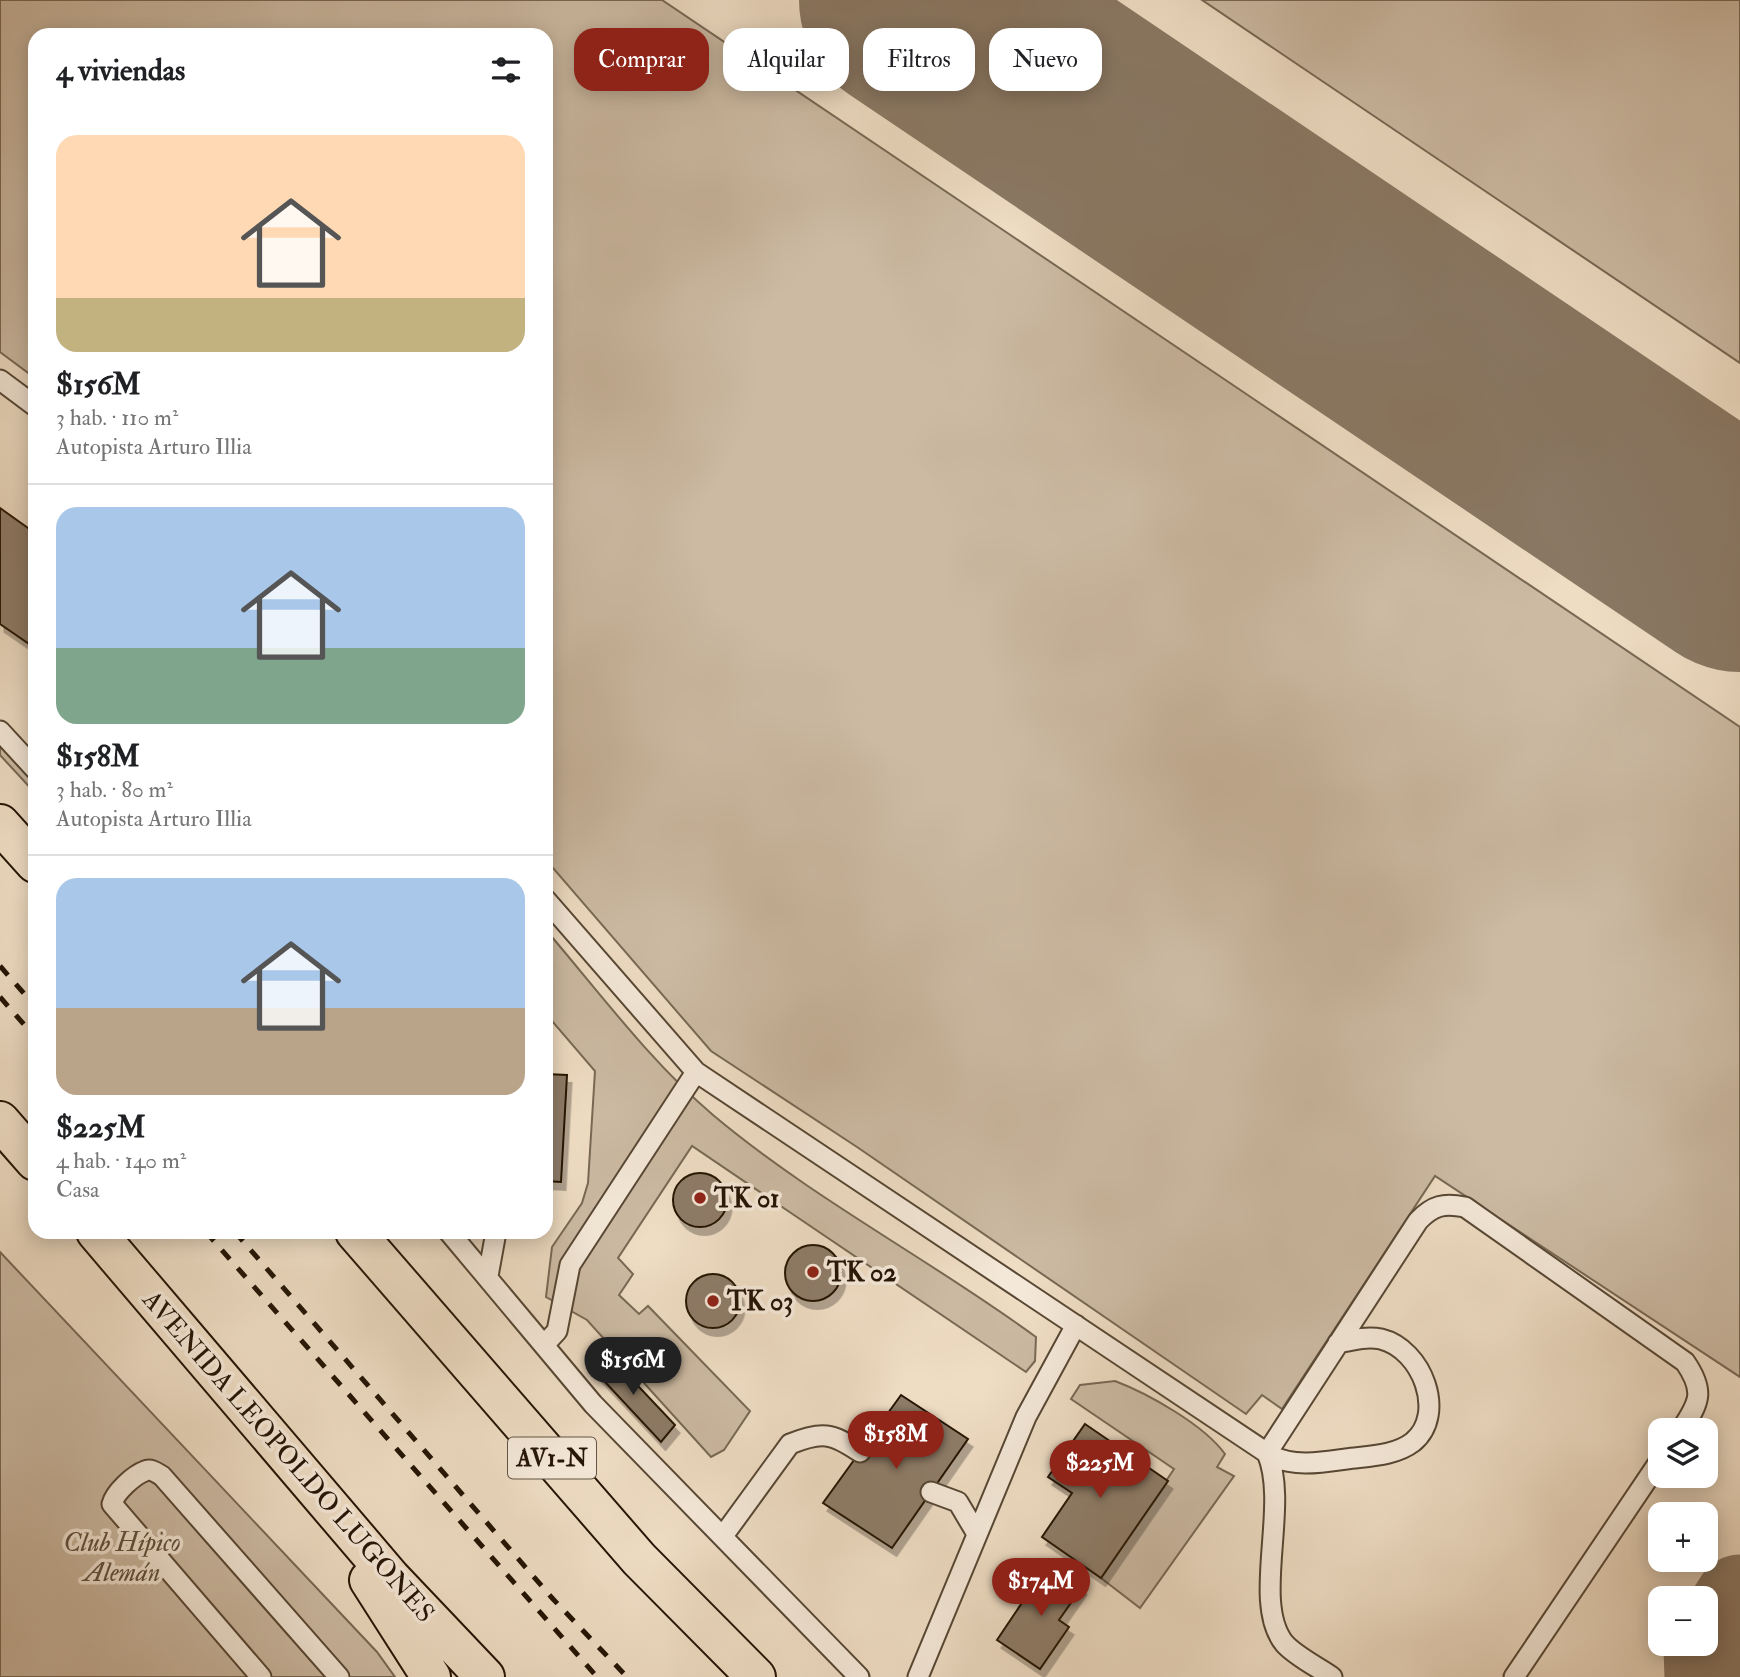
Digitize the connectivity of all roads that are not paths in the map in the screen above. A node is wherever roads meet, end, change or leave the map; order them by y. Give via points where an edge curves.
1 (0, 380) edge
2 (28, 401) edge
3 (0, 731) edge
4 (28, 761) edge
5 (0, 824) edge
6 (28, 855) edge
7 (553, 908) edge
8 (696, 1072) junction
9 (0, 1121) edge
10 (28, 1153) edge
11 (102, 1239) edge
12 (361, 1239) edge
13 (455, 1239) edge
14 (495, 1239) edge
15 (488, 1276) junction
16 (1076, 1325) junction
17 (1339, 1343) junction
18 (544, 1345) junction
19 (1687, 1418) edge
20 (860, 1452) dead end
21 (1267, 1454) junction
22 (301, 1471) junction
23 (1648, 1478) edge
24 (931, 1492) dead end
25 (977, 1534) junction
26 (723, 1536) junction
27 (261, 1677) edge
28 (339, 1677) edge
29 (430, 1677) edge
30 (485, 1677) edge
31 (756, 1677) edge
32 (859, 1677) edge
33 (918, 1677) edge
34 (1332, 1677) edge
35 (1514, 1677) edge

1 - 2 lane
3 - 4 lane
5 - 6 highway
7 - 8 lane
8 - 16 lane
8 - 18 lane via 570,1265 557,1331
9 - 10 highway
11 - 22 highway, AVENIDA LEOPOLDO LUGONES
12 - 31 highway, AV1-N via 639,1559
13 - 15 lane
14 - 15 lane
15 - 18 lane
16 - 21 lane
16 - 25 lane via 1026,1417
17 - 19 lane via 1430,1207 1465,1207 1685,1362 1697,1379 1699,1396
17 - 21 lane
17 - 21 lane via 1381,1339 1402,1349 1422,1369 1428,1396 1425,1422 1414,1441 1393,1452 1312,1464 1286,1463
18 - 26 lane via 593,1404
20 - 26 lane via 836,1436 806,1437 790,1444
21 - 34 lane via 1276,1488 1274,1626 1285,1644
22 - 29 highway
22 - 30 highway, AVENIDA LEOPOLDO LUGONES via 390,1578
23 - 35 lane
24 - 25 lane via 958,1502
25 - 33 lane
26 - 32 lane
27 - 28 lane via 112,1504 114,1495 145,1471 162,1476

